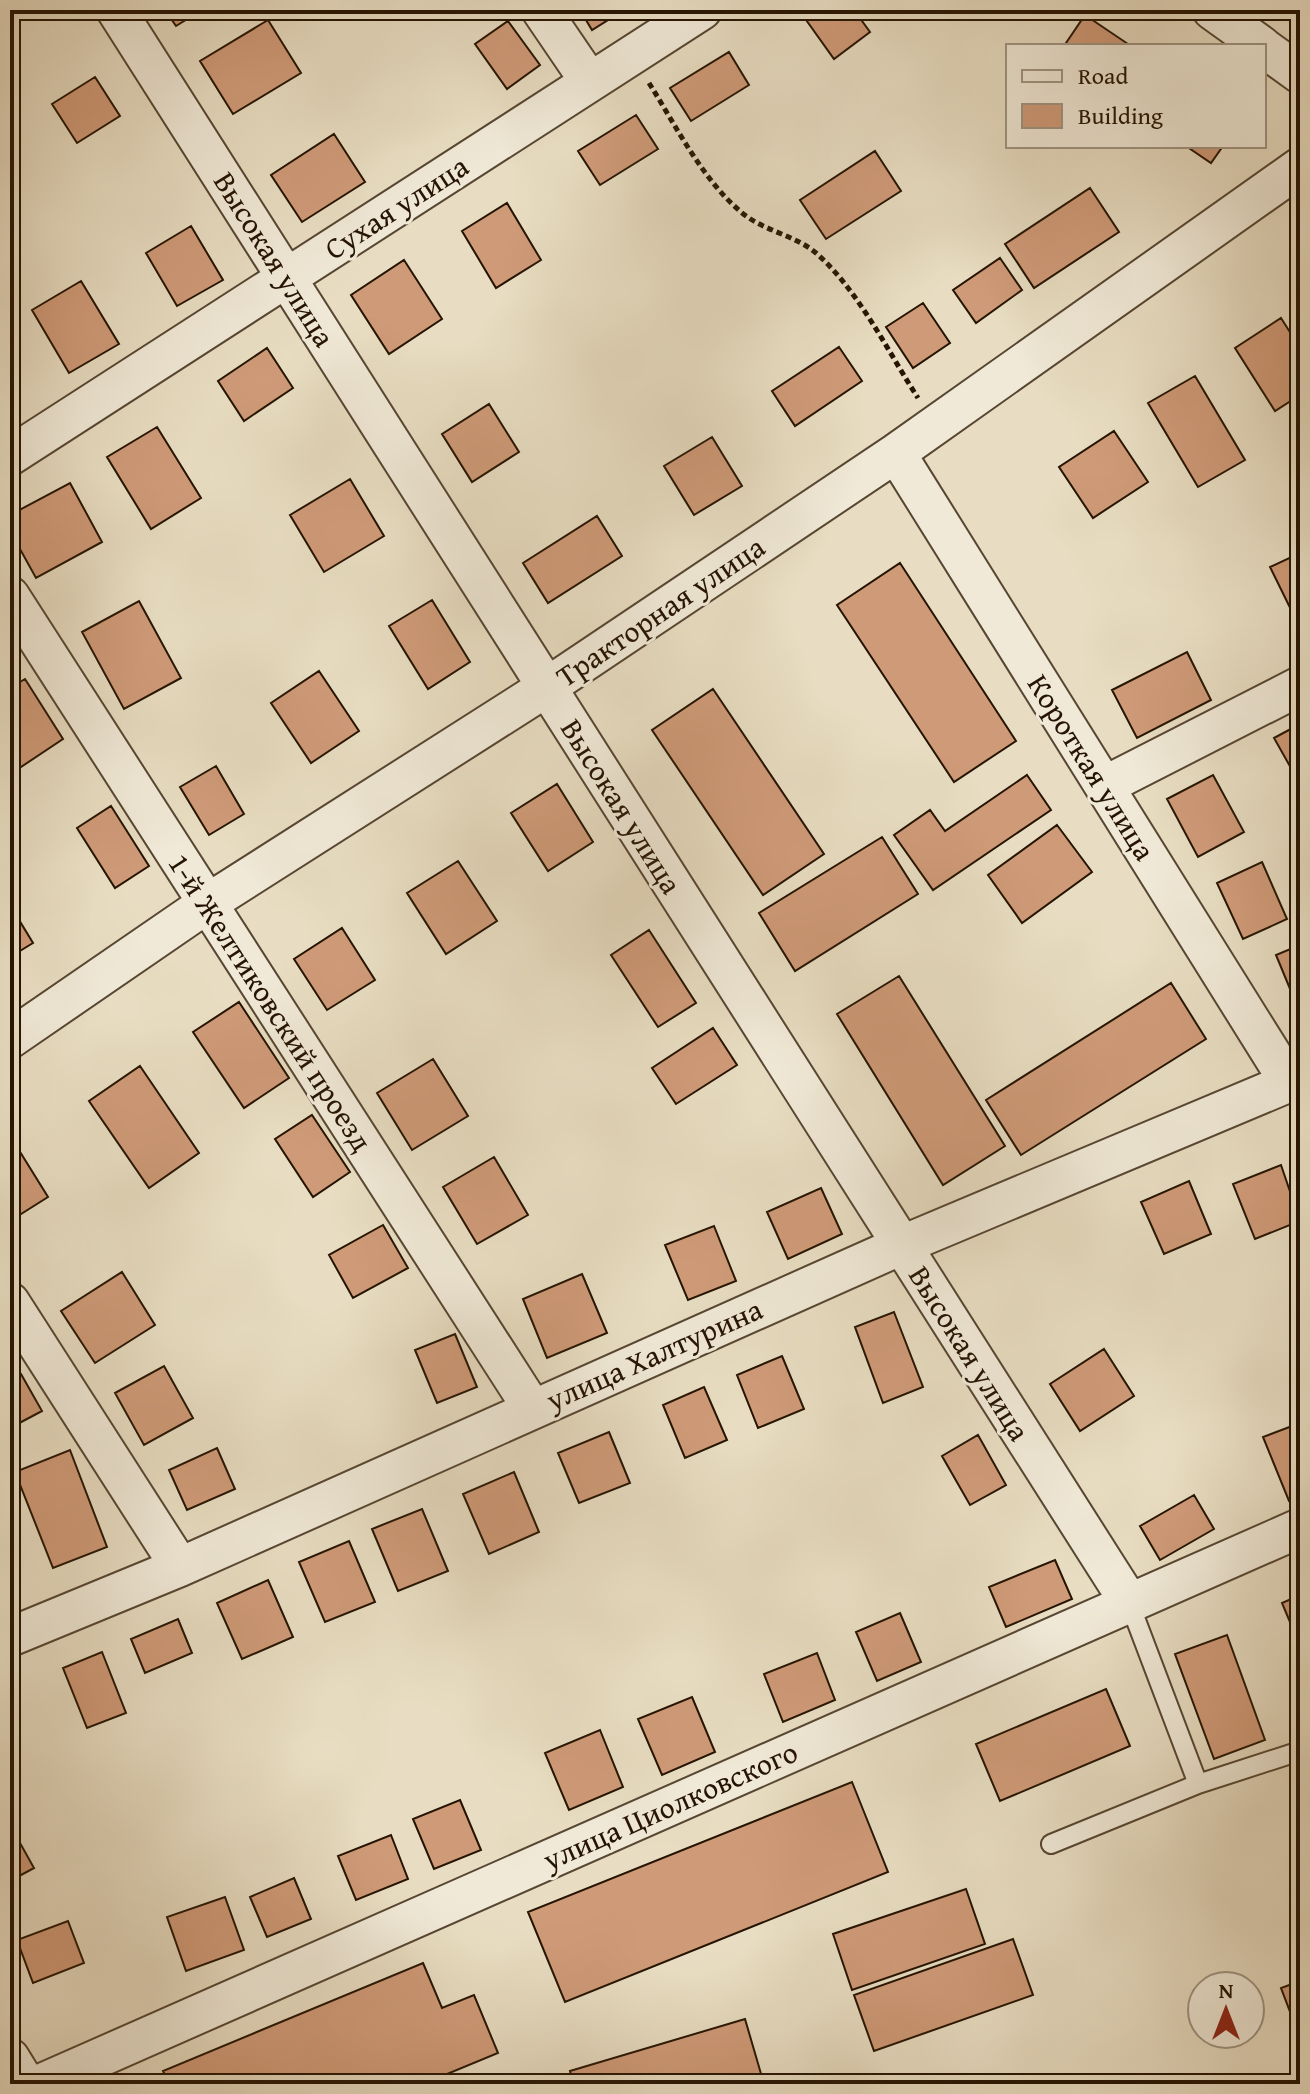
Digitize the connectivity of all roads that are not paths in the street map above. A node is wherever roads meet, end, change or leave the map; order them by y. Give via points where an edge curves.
1 (116, 10) edge
2 (541, 10) edge
3 (702, 10) edge
4 (1212, 10) edge
5 (1259, 44) edge
6 (1266, 49) edge
7 (1300, 74) edge
8 (590, 82) junction
9 (1300, 167) edge
10 (287, 277) junction
11 (896, 453) junction
12 (10, 456) edge
13 (10, 596) edge
14 (1300, 686) edge
15 (547, 687) junction
16 (1104, 786) junction
17 (208, 903) junction
18 (10, 1039) edge
19 (1294, 1080) edge
20 (902, 1245) junction
21 (10, 1302) edge
22 (532, 1408) junction
23 (1300, 1528) edge
24 (180, 1567) junction
25 (1129, 1602) junction
26 (10, 1637) edge
27 (1300, 1751) edge
28 (1198, 1784) junction
29 (1051, 1844) dead end
30 (10, 2058) edge
31 (26, 2084) edge
32 (40, 2084) edge

1 - 10 street, Высокая улица
2 - 8 street
3 - 8 street, Сухая улица
4 - 5 street
6 - 7 street
8 - 10 street, Сухая улица
9 - 11 street, Тракторная улица
10 - 12 street, Сухая улица
10 - 15 street, Высокая улица
11 - 15 street, Тракторная улица
11 - 16 street, Короткая улица
13 - 17 street, 1-й Желтиковский проезд
14 - 16 street
15 - 17 street, Тракторная улица
15 - 20 street, Высокая улица
16 - 19 street, Короткая улица
17 - 18 street, Тракторная улица
17 - 22 street, 1-й Желтиковский проезд
19 - 20 street, улица Халтурина
20 - 22 street, улица Халтурина
20 - 25 street, Высокая улица
21 - 24 street
22 - 24 street, улица Халтурина
23 - 25 street, улица Циолковского
24 - 26 street, улица Халтурина
25 - 28 lane
25 - 32 street, улица Циолковского
27 - 28 lane
28 - 29 lane
30 - 31 street

